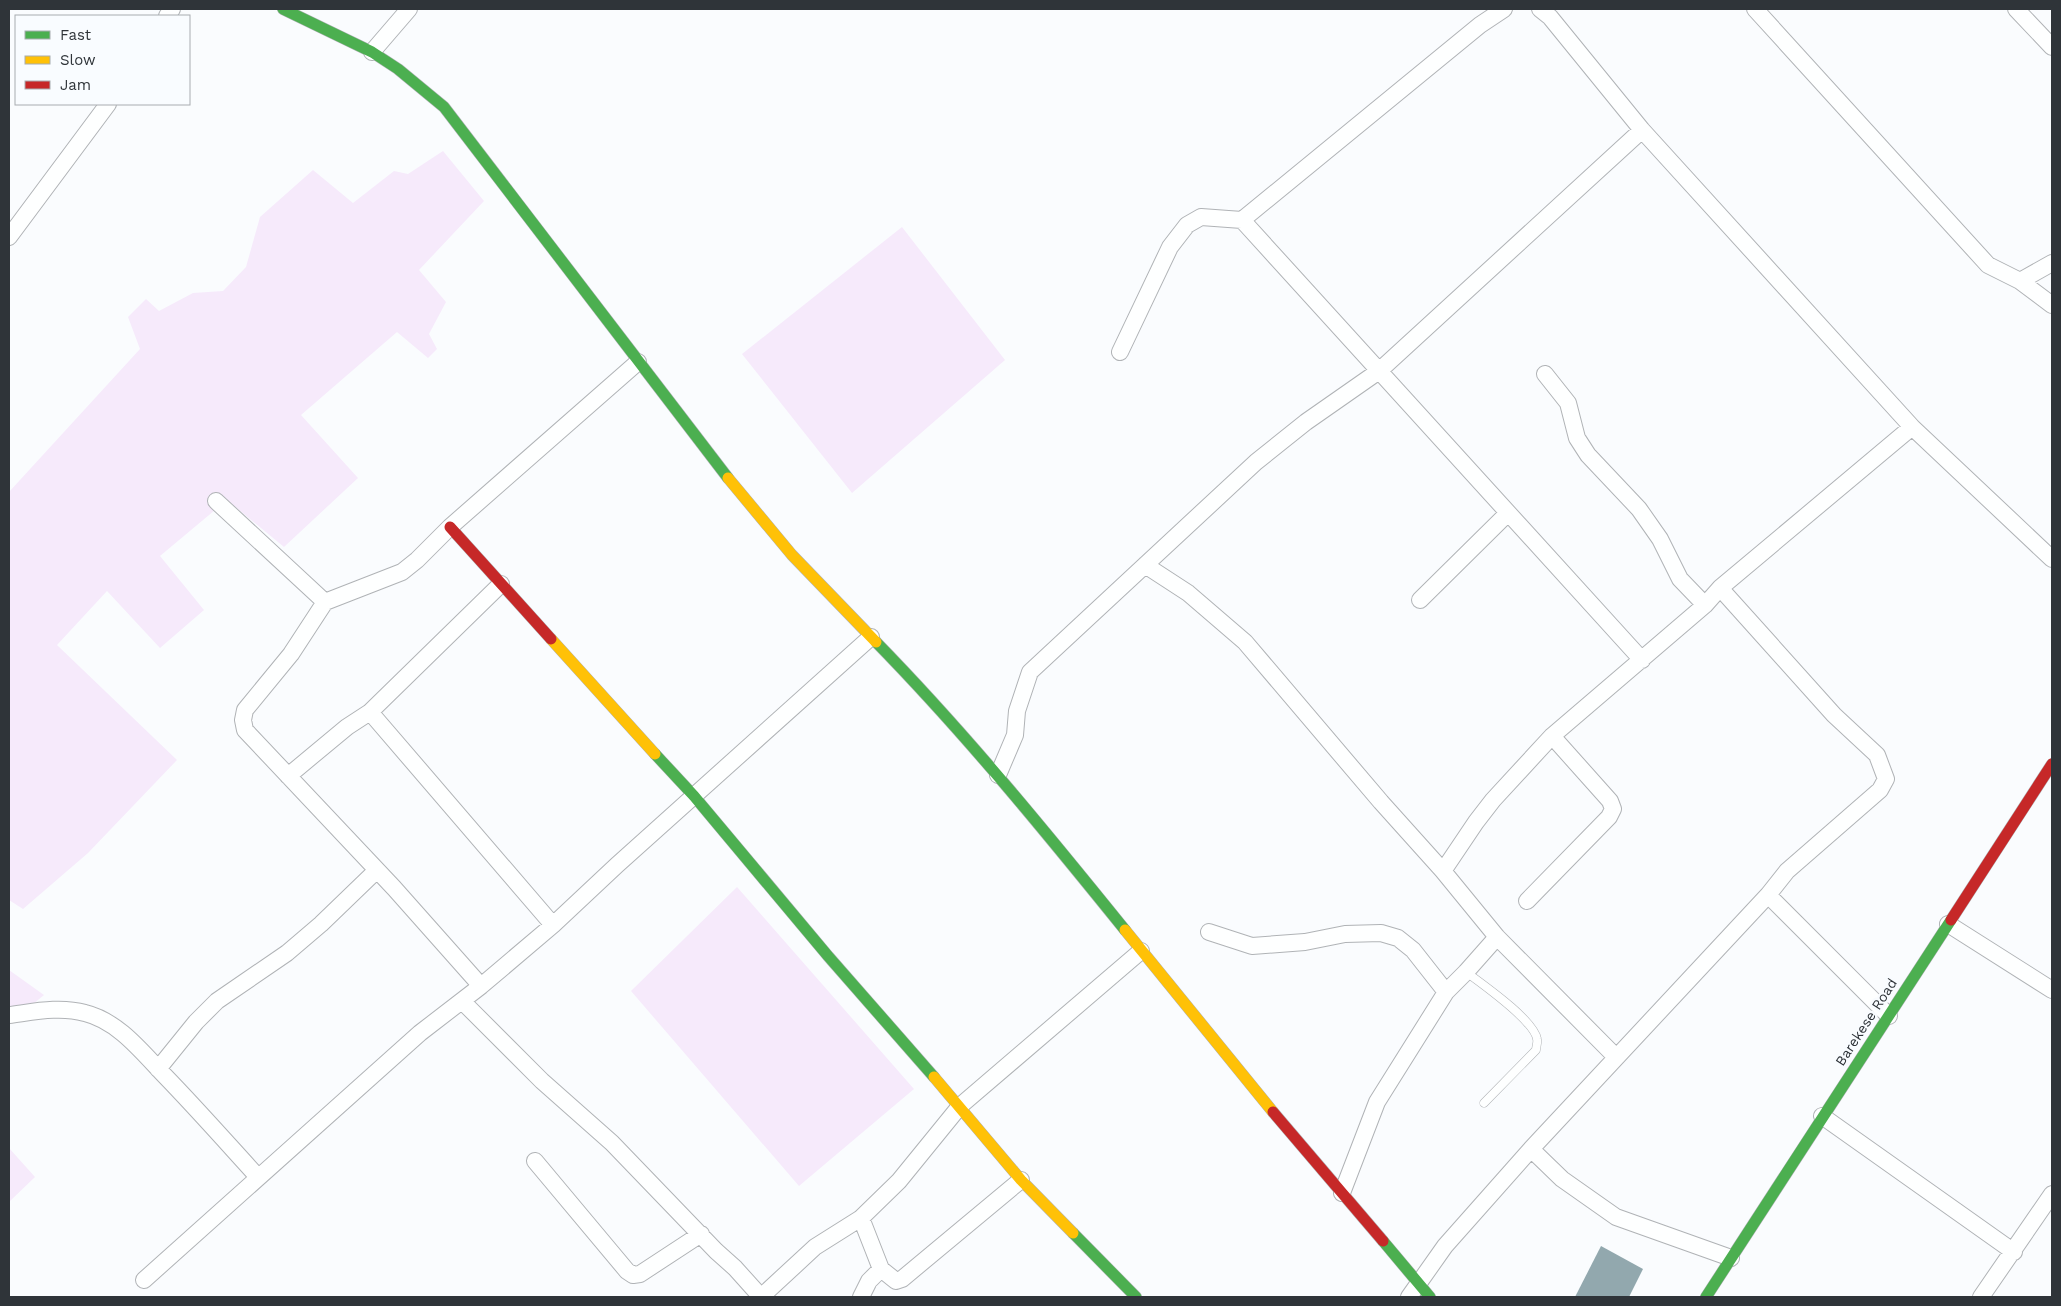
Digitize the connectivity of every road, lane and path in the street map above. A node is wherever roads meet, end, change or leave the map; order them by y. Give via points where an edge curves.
1 (283, 9) edge
2 (409, 9) edge
3 (1504, 9) edge
4 (1540, 9) edge
5 (1755, 9) edge
6 (2016, 9) edge
7 (2052, 47) edge
8 (372, 52) junction
9 (107, 105) edge
10 (1642, 130) junction
11 (1242, 220) junction
12 (9, 237) edge
13 (2052, 263) edge
14 (2020, 281) junction
15 (2052, 305) edge
16 (1120, 352) dead end
17 (638, 362) junction
18 (1379, 370) junction
19 (1545, 374) dead end
20 (1912, 427) junction
21 (216, 501) dead end
22 (1508, 513) junction
23 (450, 527) junction
24 (2052, 559) edge
25 (1145, 565) junction
26 (500, 584) junction
27 (1720, 588) junction
28 (1420, 600) dead end
29 (325, 602) junction
30 (1704, 605) junction
31 (871, 638) junction
32 (1642, 660) junction
33 (370, 712) junction
34 (1552, 736) junction
35 (2052, 764) edge
36 (998, 775) junction
37 (288, 776) junction
38 (694, 796) junction
39 (377, 870) junction
40 (1443, 871) junction
41 (1768, 895) junction
42 (1527, 901) dead end
43 (553, 924) junction
44 (1948, 924) junction
45 (1209, 932) dead end
46 (1497, 936) junction
47 (1141, 951) junction
48 (1466, 972) junction
49 (482, 986) junction
50 (2052, 990) edge
51 (1446, 992) junction
52 (462, 1001) junction
53 (9, 1016) edge
54 (1889, 1016) junction
55 (1616, 1056) junction
56 (158, 1069) junction
57 (1484, 1103) dead end
58 (960, 1106) junction
59 (1822, 1116) junction
60 (1531, 1149) junction
61 (535, 1161) dead end
62 (258, 1177) junction
63 (1021, 1180) junction
64 (1342, 1193) junction
65 (2052, 1194) edge
66 (861, 1218) junction
67 (701, 1234) junction
68 (2014, 1252) junction
69 (1731, 1258) junction
70 (882, 1269) junction
71 (144, 1280) dead end
72 (1413, 1290) edge
73 (761, 1297) edge
74 (861, 1297) edge
75 (1136, 1297) edge
76 (1430, 1297) edge
77 (1706, 1297) edge
78 (1981, 1297) edge

1 - 8 street
2 - 8 street
3 - 11 street via 1480,25
4 - 10 street
5 - 14 street via 1988,265
6 - 7 street
8 - 17 street via 444,107
9 - 12 street
10 - 18 street
10 - 20 street
11 - 16 street via 1201,217 1187,225 1170,247
11 - 18 street
13 - 14 street
14 - 15 street
17 - 23 street
17 - 31 street via 741,496
18 - 22 street
18 - 25 street via 1256,462
19 - 30 street via 1568,403 1577,438 1588,455 1639,509 1660,538 1680,579
20 - 24 street
20 - 27 street
21 - 29 street
22 - 28 street
22 - 32 street
23 - 26 street
23 - 29 street via 402,572
25 - 36 street via 1030,672 1017,711 1015,735
25 - 40 street via 1188,593 1245,642
26 - 33 street
26 - 38 street
27 - 30 street
27 - 41 street via 1834,714 1877,755 1886,779 1880,790 1786,871
29 - 37 street via 291,654 245,710 242,720 245,730
30 - 32 street
31 - 36 street via 926,693
31 - 38 street
32 - 34 street
33 - 37 street
33 - 43 street
34 - 40 street via 1493,800
34 - 42 street via 1613,808 1609,817
35 - 44 street, Barekese Road
36 - 47 street
37 - 39 street
38 - 43 street
38 - 58 street
39 - 49 street
39 - 56 street via 321,924 216,1001
40 - 46 street
41 - 54 street
41 - 55 street
43 - 49 street
44 - 50 street
44 - 54 street, Barekese Road
45 - 51 street via 1252,946 1305,942 1345,934 1381,933 1398,938 1413,950
46 - 48 street
46 - 55 street
47 - 58 street
47 - 64 street via 1244,1079
48 - 51 street
48 - 57 lane via 1515,1011 1532,1027 1538,1039 1536,1050
49 - 52 street
51 - 64 street via 1377,1102
52 - 62 street via 420,1033
52 - 67 street via 542,1081 612,1143
53 - 56 street via 63,1009 85,1013 106,1022 129,1039
54 - 59 street, Barekese Road
55 - 60 street
56 - 62 street
58 - 63 street
58 - 66 street via 899,1181
59 - 68 street
59 - 69 street, Barekese Road
60 - 69 street via 1562,1179 1616,1217
60 - 72 street via 1445,1246
61 - 67 street via 627,1272 633,1275 640,1274
62 - 71 street
63 - 70 street via 902,1279 896,1281
63 - 75 street
64 - 72 street
65 - 68 street
66 - 70 street
66 - 73 street via 815,1247
67 - 73 street
68 - 78 street
69 - 77 street, Barekese Road
70 - 74 street via 869,1281
72 - 76 street

